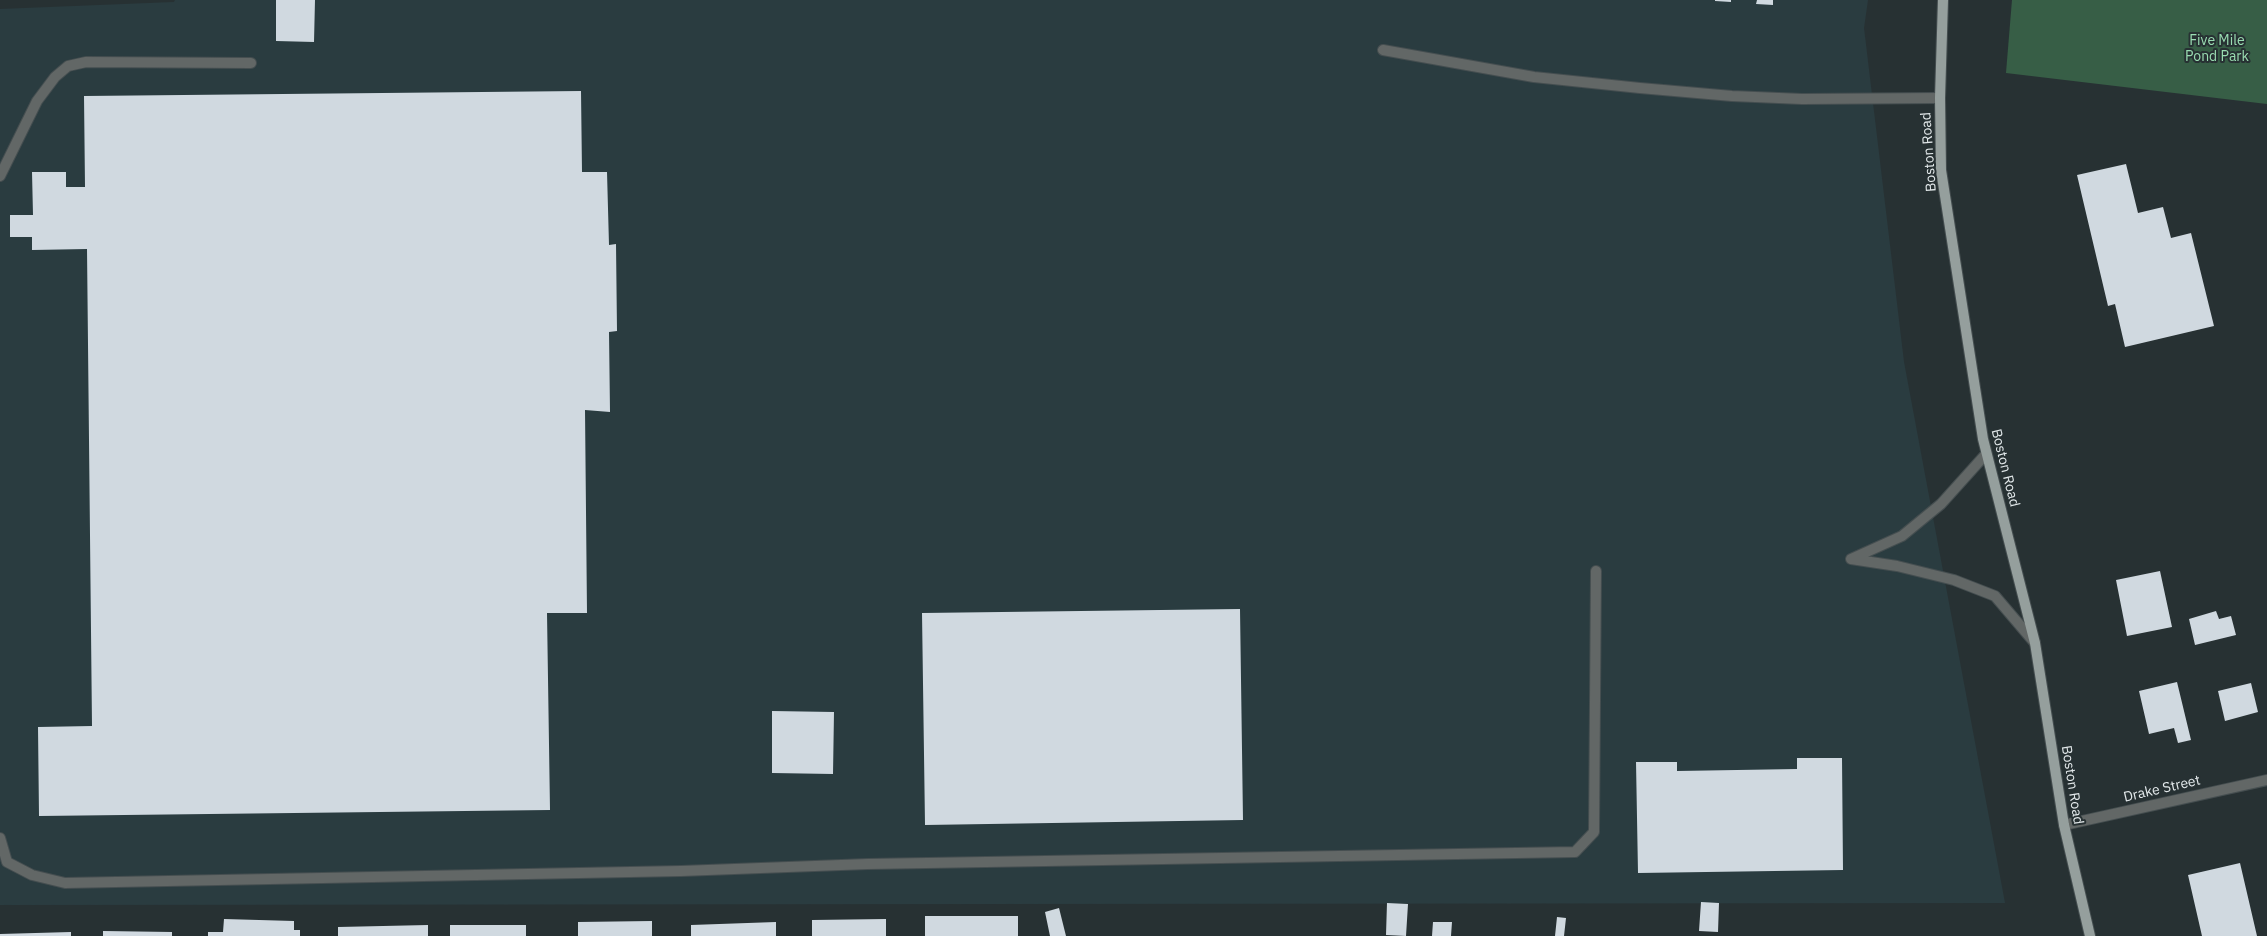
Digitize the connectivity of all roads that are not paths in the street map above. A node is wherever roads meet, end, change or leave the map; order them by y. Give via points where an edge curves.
1 (1943, 0) edge
2 (1384, 50) dead end
3 (251, 63) dead end
4 (1940, 98) junction
5 (0, 176) edge
6 (1986, 454) junction
7 (1596, 571) dead end
8 (2035, 643) junction
9 (2267, 780) edge
10 (2064, 825) junction
11 (0, 838) edge
12 (2090, 936) edge

1 - 4 main road, Boston Road
2 - 4 street via 1534,77 1648,89 1732,96
3 - 5 street via 86,62 68,66 55,77 37,101
4 - 6 main road, Boston Road via 1941,170
6 - 8 main road, Boston Road
6 - 8 street via 1942,504 1902,536 1851,559 1897,566 1954,580 1995,596
7 - 11 street via 1594,832 1575,852 868,864 665,871 65,883 32,875 7,862
8 - 10 main road, Boston Road
9 - 10 street, Drake Street
10 - 12 main road, Boston Road

